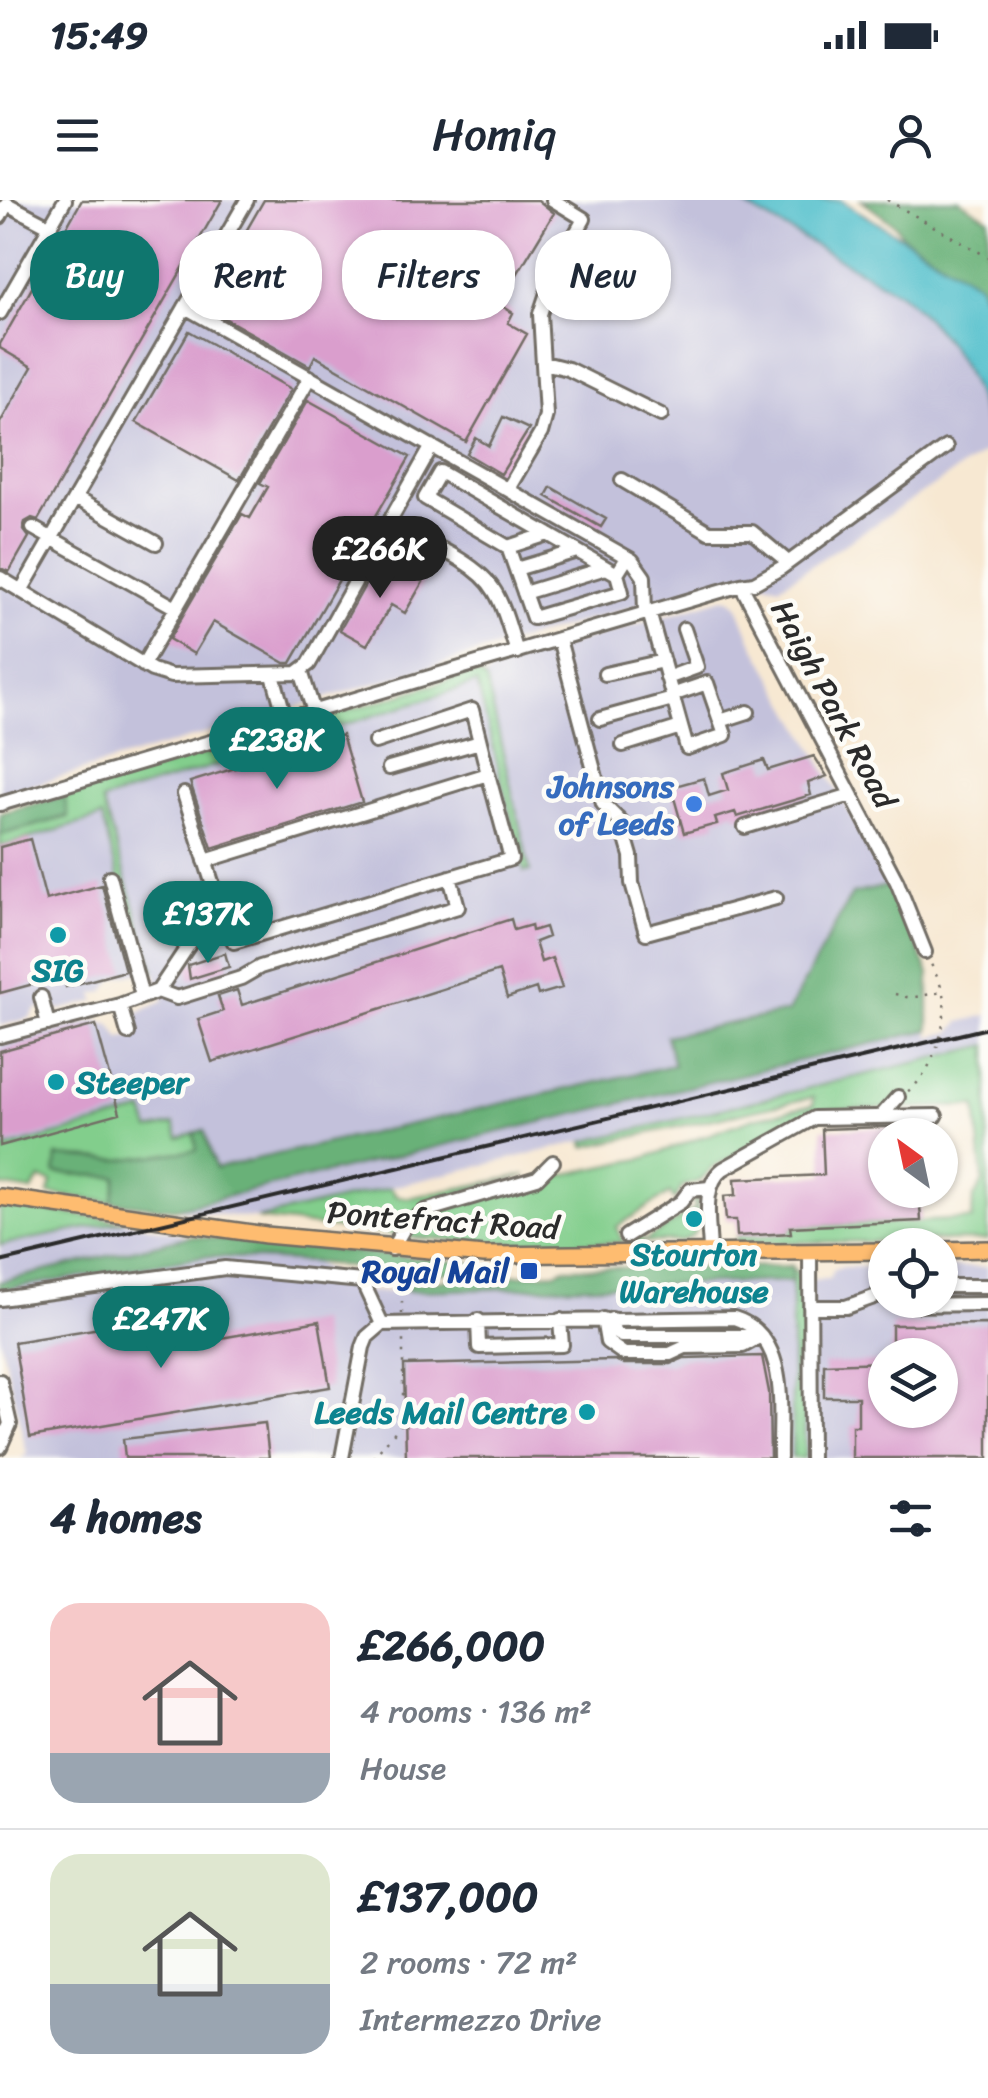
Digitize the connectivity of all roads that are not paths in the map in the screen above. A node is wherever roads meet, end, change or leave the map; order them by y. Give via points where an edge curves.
1 (64, 200) edge
2 (247, 200) edge
3 (552, 200) edge
4 (0, 217) edge
5 (50, 226) junction
6 (230, 230) edge
7 (0, 312) edge
8 (179, 317) edge
9 (208, 320) edge
10 (544, 363) junction
11 (310, 377) junction
12 (661, 415) dead end
13 (432, 446) junction
14 (946, 448) dead end
15 (622, 480) dead end
16 (508, 489) junction
17 (75, 498) junction
18 (389, 523) junction
19 (34, 528) dead end
20 (548, 534) junction
21 (51, 538) junction
22 (156, 542) dead end
23 (508, 547) junction
24 (577, 551) junction
25 (627, 558) junction
26 (788, 562) junction
27 (516, 569) junction
28 (612, 571) junction
29 (0, 578) edge
30 (741, 585) junction
31 (21, 591) junction
32 (524, 593) junction
33 (176, 608) junction
34 (647, 613) junction
35 (684, 629) dead end
36 (559, 639) junction
37 (517, 652) junction
38 (662, 661) junction
39 (143, 665) junction
40 (302, 670) junction
41 (605, 674) dead end
42 (273, 675) junction
43 (667, 678) junction
44 (673, 698) junction
45 (314, 712) junction
46 (748, 712) dead end
47 (600, 719) dead end
48 (720, 720) junction
49 (286, 721) junction
50 (681, 728) junction
51 (375, 742) dead end
52 (480, 742) junction
53 (623, 746) dead end
54 (389, 768) dead end
55 (488, 774) junction
56 (184, 794) dead end
57 (851, 795) junction
58 (0, 804) edge
59 (745, 827) dead end
60 (206, 862) junction
61 (110, 877) dead end
62 (450, 877) junction
63 (776, 898) dead end
64 (218, 902) junction
65 (925, 952) road end
66 (158, 990) junction
67 (142, 996) junction
68 (41, 998) dead end
69 (120, 1004) junction
70 (48, 1024) junction
71 (128, 1033) dead end
72 (0, 1036) edge
73 (898, 1097) dead end
74 (881, 1116) junction
75 (936, 1116) dead end
76 (554, 1162) dead end
77 (709, 1188) junction
78 (0, 1198) edge
79 (626, 1236) dead end
80 (392, 1249) junction
81 (988, 1249) edge
82 (868, 1250) edge
83 (958, 1250) edge
84 (810, 1252) junction
85 (710, 1253) junction
86 (958, 1286) edge
87 (988, 1286) edge
88 (868, 1299) edge
89 (0, 1300) edge
90 (958, 1304) edge
91 (988, 1304) edge
92 (810, 1307) junction
93 (608, 1319) junction
94 (478, 1320) junction
95 (560, 1320) junction
96 (382, 1324) junction
97 (760, 1337) junction
98 (0, 1382) edge
99 (0, 1447) edge
100 (9, 1458) edge
101 (342, 1458) edge
102 (780, 1458) edge
103 (812, 1458) edge

1 - 5 street
2 - 6 street
3 - 10 street via 584,218 540,314
4 - 5 street via 7,204
5 - 7 street
8 - 17 street
9 - 11 street
10 - 12 street via 568,368
10 - 16 street via 541,433
11 - 13 street
11 - 33 street
13 - 16 street
13 - 18 street
14 - 26 street
15 - 26 street via 709,532 752,532
16 - 25 street
17 - 21 street
17 - 22 street
18 - 37 street via 480,574 494,589
18 - 40 street
19 - 21 street
20 - 23 street
20 - 23 street via 440,472 425,498
20 - 24 street
21 - 31 street
21 - 33 street
23 - 27 street
24 - 27 street
24 - 28 street
25 - 28 street
25 - 34 street via 644,577
26 - 30 street
27 - 32 street
28 - 32 street
28 - 32 street via 622,592 533,618
29 - 31 street
30 - 34 street, Haigh Park Road
30 - 57 street, Haigh Park Road
31 - 39 street
33 - 39 street
34 - 36 street, Haigh Park Road
34 - 38 street
35 - 43 street via 697,666
36 - 37 street, Haigh Park Road
36 - 63 street via 602,804 621,822 646,933
37 - 45 street, Haigh Park Road
38 - 41 street
38 - 43 street
39 - 42 street via 181,677
40 - 42 street
40 - 45 street
42 - 49 street
43 - 44 street
44 - 47 street
44 - 48 street via 707,683
44 - 50 street
45 - 49 street, Haigh Park Road
46 - 48 street
48 - 50 street via 725,735 687,748
49 - 58 street, Haigh Park Road
50 - 53 street
51 - 52 street via 472,710
52 - 54 street
52 - 55 street
55 - 60 street
55 - 62 street via 511,859
56 - 60 street
57 - 59 street
57 - 65 street, Haigh Park Road
60 - 64 street
61 - 67 street
62 - 64 street via 234,942
62 - 66 street via 458,906 176,998
64 - 66 street
66 - 67 street
67 - 69 street
68 - 70 street
69 - 70 street
69 - 71 street
70 - 72 street
73 - 74 street
74 - 75 street
74 - 77 street via 814,1118 716,1174
76 - 80 street via 537,1178 425,1211
77 - 79 street via 690,1190
77 - 85 street
78 - 80 main road, Pontefract Road
80 - 85 main road, Pontefract Road via 484,1256
81 - 83 main road
82 - 84 main road, Pontefract Road
84 - 85 main road, Pontefract Road
84 - 92 street
86 - 87 street
88 - 92 street
89 - 96 street via 224,1268 362,1281
90 - 91 street
92 - 103 street
93 - 95 street
93 - 97 street via 734,1318
93 - 97 street via 607,1342 624,1354 743,1346
94 - 95 street
94 - 95 street via 479,1347 562,1346
94 - 96 street
96 - 101 street via 363,1347
97 - 102 street via 779,1372
98 - 99 street via 10,1424
99 - 100 street

